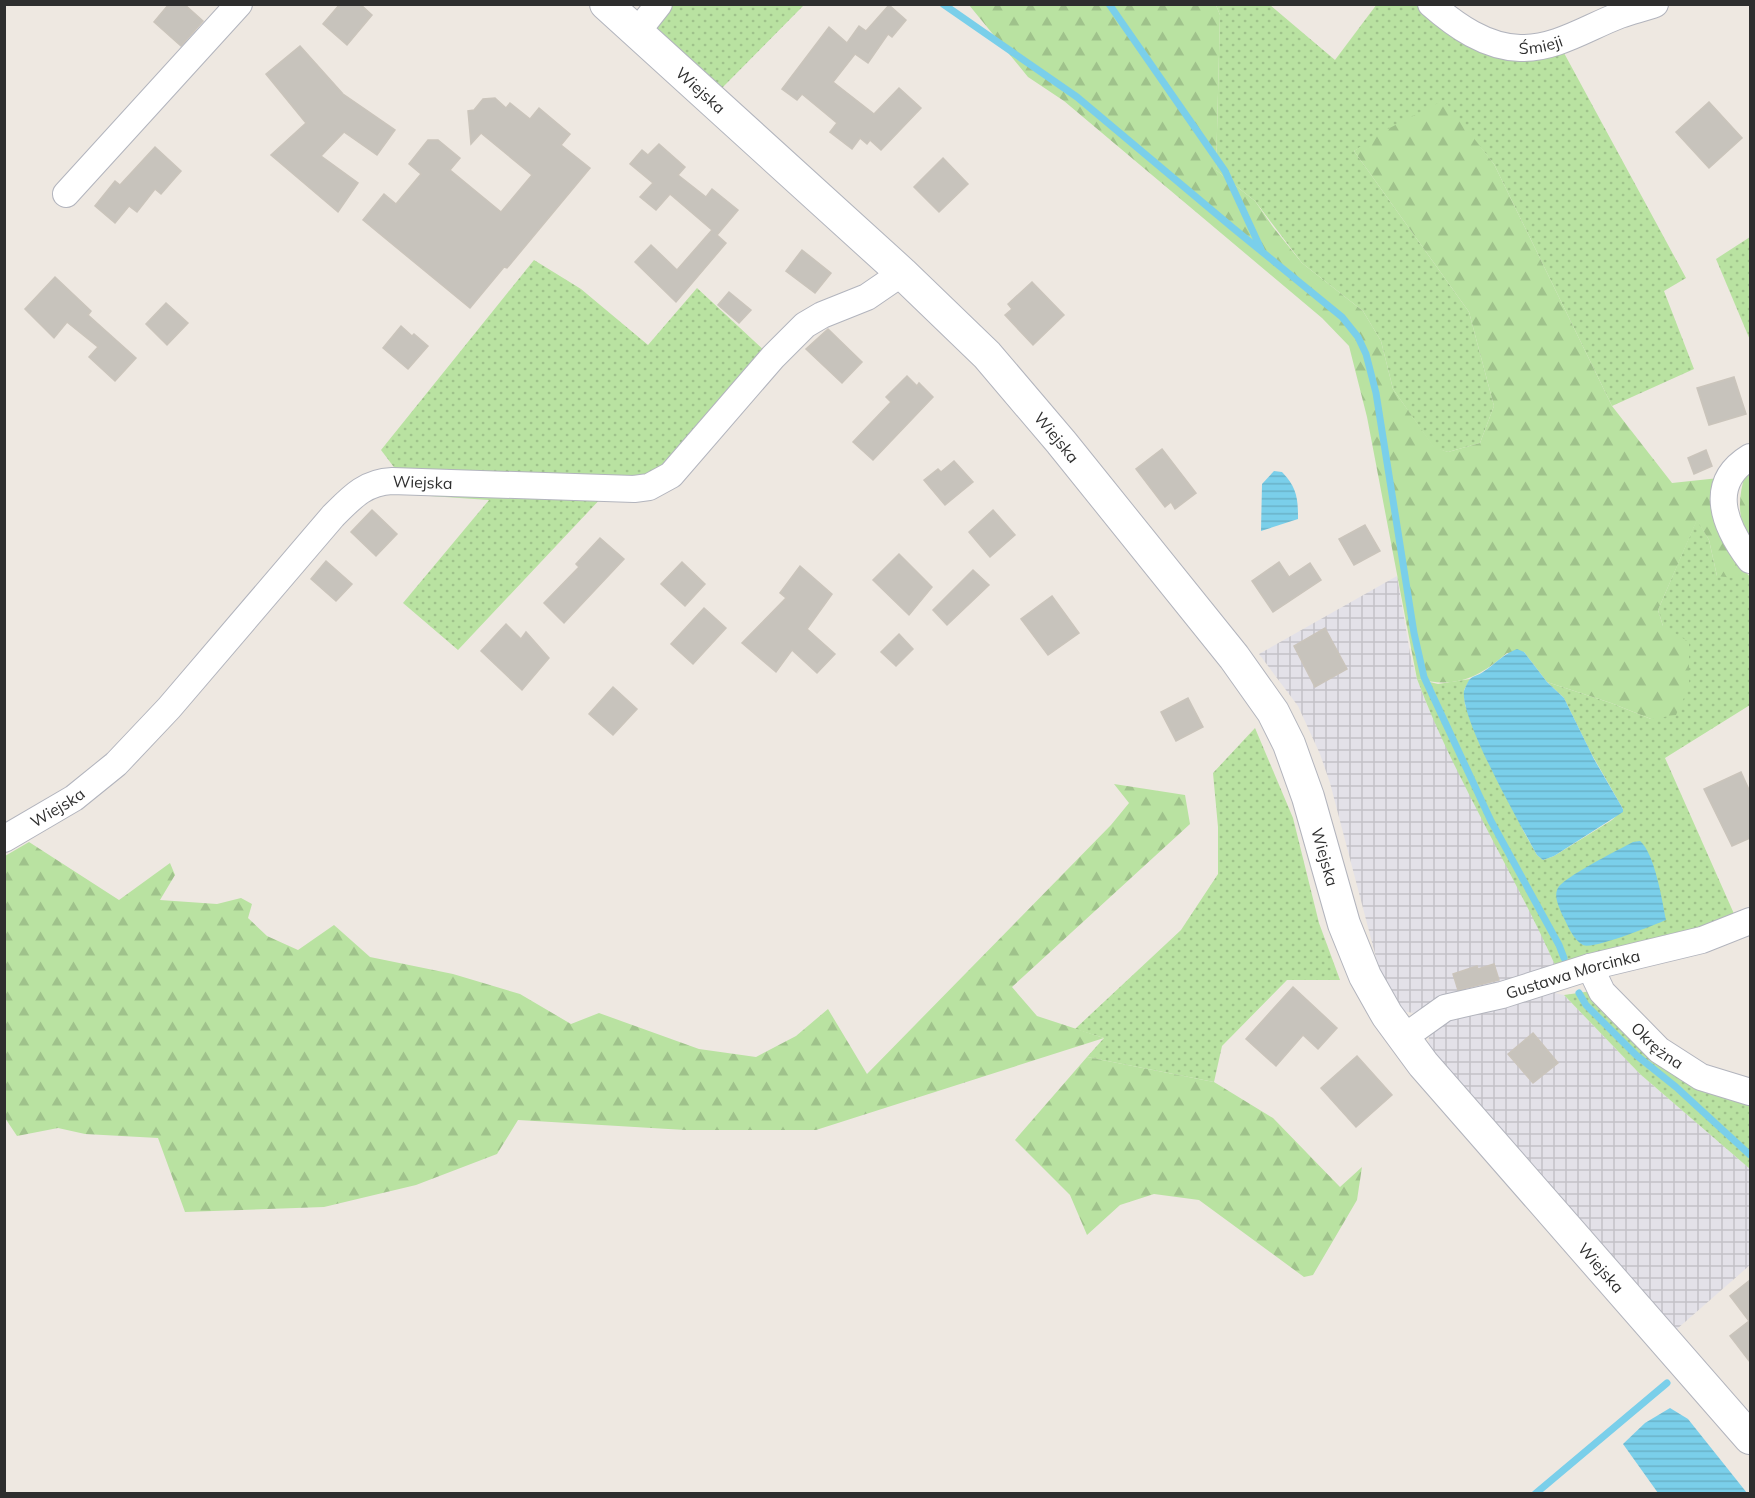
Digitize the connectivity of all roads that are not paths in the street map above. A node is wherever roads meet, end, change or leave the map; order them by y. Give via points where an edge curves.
1 (238, 4) edge
2 (606, 4) edge
3 (659, 4) edge
4 (1431, 4) edge
5 (1655, 4) edge
6 (638, 32) junction
7 (66, 194) dead end
8 (902, 273) junction
9 (1750, 457) edge
10 (1750, 560) edge
11 (4, 839) edge
12 (1750, 921) edge
13 (1590, 967) junction
14 (1403, 1038) junction
15 (1750, 1092) edge
16 (1750, 1438) edge

1 - 7 street
2 - 6 street, Wiejska
3 - 6 street
4 - 5 street, Śmieji via 1462,29 1492,43 1521,48 1560,41
6 - 8 street, Wiejska
8 - 11 street, Wiejska via 867,297 805,325 671,475 653,485 623,489 392,481 363,489 333,516 169,708 116,764 74,798
8 - 14 street, Wiejska via 987,355 1024,397 1264,698 1301,773 1358,961
9 - 10 street via 1727,480 1724,503 1729,527
12 - 13 street, Gustawa Morcinka via 1702,940
13 - 14 street, Gustawa Morcinka via 1445,1008
13 - 15 street, Okrężna via 1602,992 1659,1050 1701,1077
14 - 16 street, Wiejska

